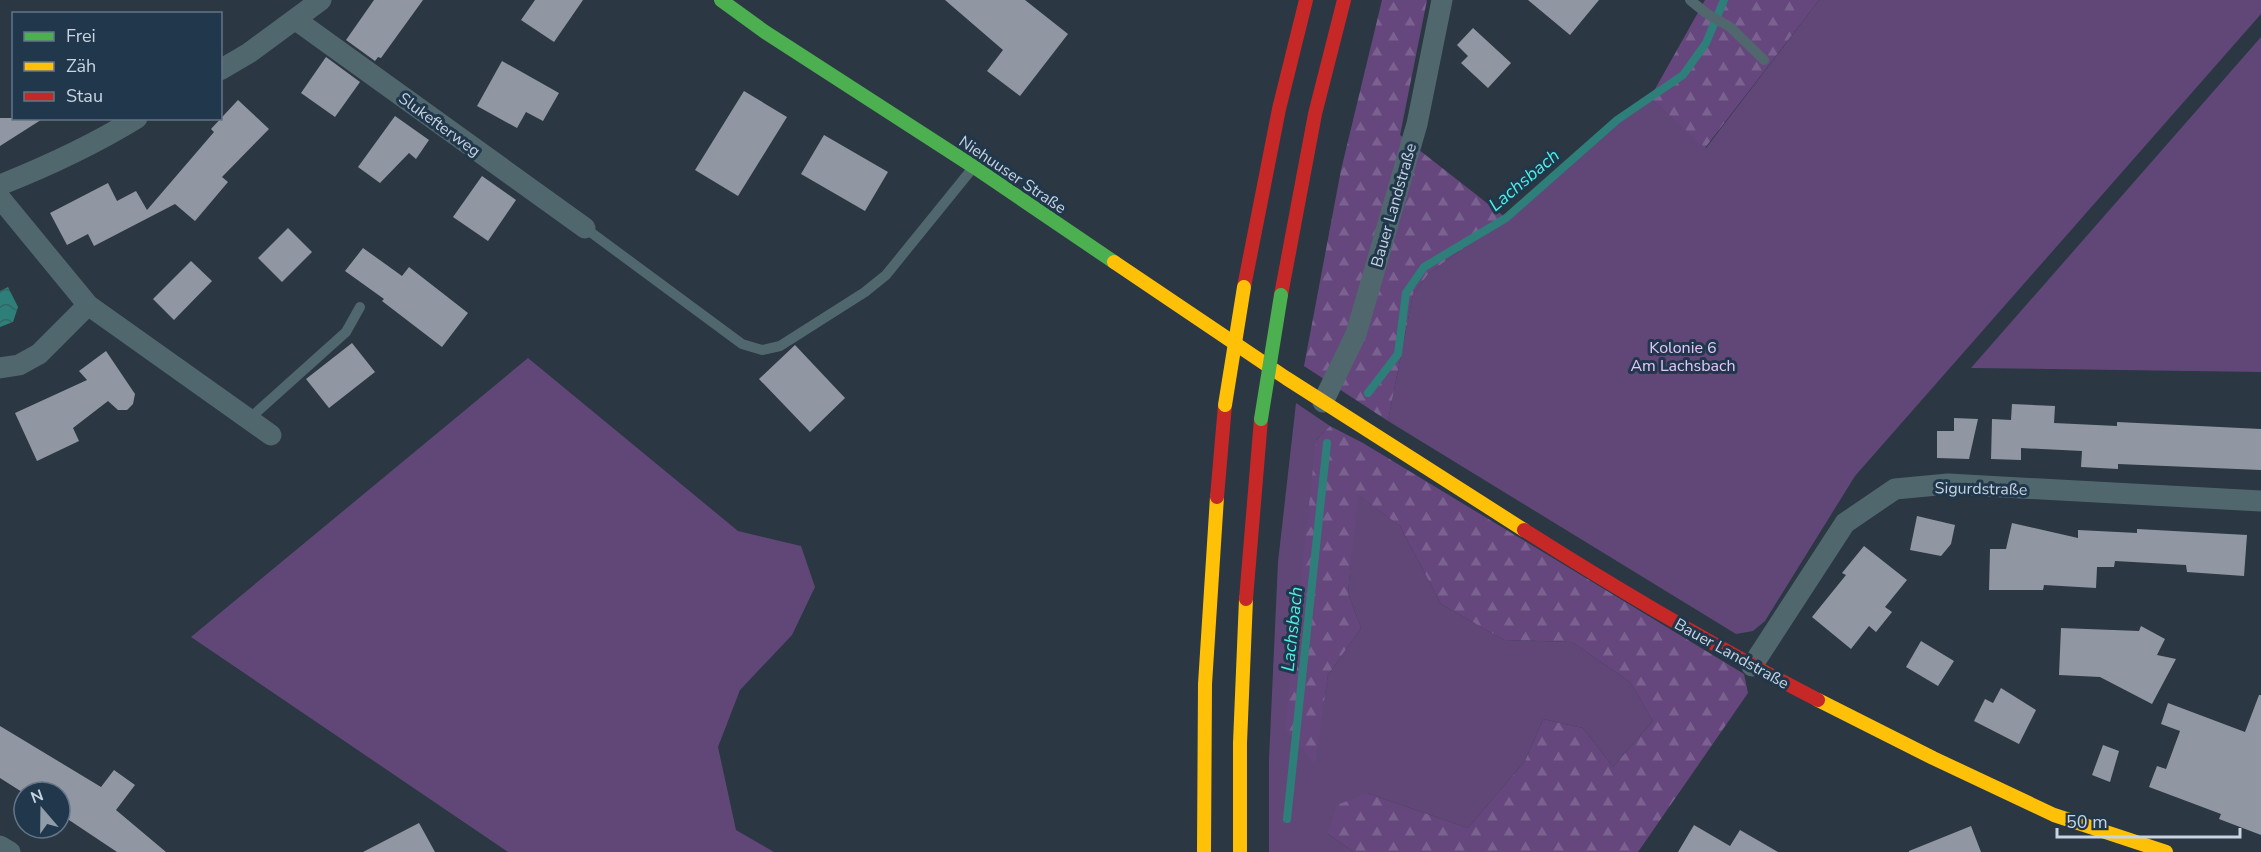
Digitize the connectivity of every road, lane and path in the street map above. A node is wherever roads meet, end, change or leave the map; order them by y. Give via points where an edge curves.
1 (321, 0) edge
2 (721, 0) edge
3 (1306, 0) edge
4 (1344, 0) edge
5 (1442, 0) edge
6 (1690, 0) edge
7 (296, 20) junction
8 (1764, 60) dead end
9 (222, 69) edge
10 (134, 120) edge
11 (974, 167) junction
12 (0, 185) edge
13 (0, 198) edge
14 (585, 228) joint
15 (87, 305) junction
16 (360, 307) dead end
17 (0, 368) edge
18 (1287, 378) joint
19 (1323, 402) junction
20 (249, 419) junction
21 (271, 435) dead end
22 (2261, 501) edge
23 (1752, 666) junction
24 (0, 846) edge
25 (10, 852) edge
26 (1204, 852) edge
27 (1240, 852) edge
28 (2166, 852) edge

1 - 7 street
2 - 11 main road, Niehuuser Straße
3 - 26 main road, bridge via 1279,110 1225,405 1205,680
4 - 27 main road, bridge via 1315,114 1262,419 1240,677
5 - 19 street, Bauer Landstraße via 1417,124 1356,334
6 - 8 lane via 1730,27
7 - 9 street
7 - 14 street, Slukefterweg
10 - 12 street via 102,140
11 - 14 lane via 886,275 780,346 762,350 742,344
11 - 18 main road, Niehuuser Straße
13 - 15 street
15 - 17 street via 39,354
15 - 20 street
16 - 20 lane via 346,332
18 - 19 main road, Bauer Landstraße
19 - 23 main road, Bauer Landstraße via 1617,589
20 - 21 street
22 - 23 street, Sigurdstraße via 1948,484 1895,489 1845,523
23 - 28 main road, Bauer Landstraße via 2055,815
24 - 25 street

